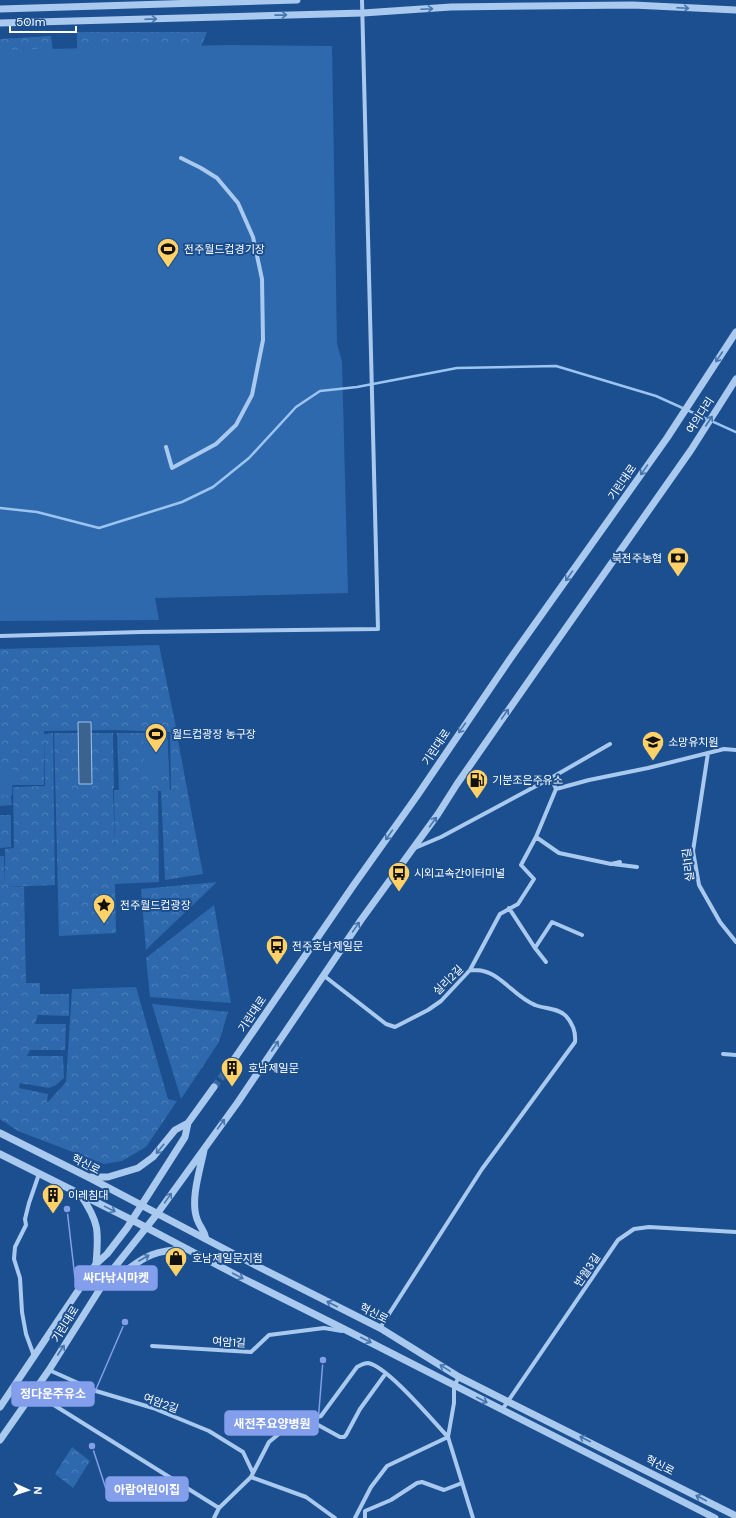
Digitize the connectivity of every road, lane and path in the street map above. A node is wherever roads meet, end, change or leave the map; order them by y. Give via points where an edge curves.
1 (297, 0) edge
2 (362, 0) edge
3 (0, 9) edge
4 (736, 10) edge
5 (363, 13) junction
6 (0, 23) edge
7 (181, 158) dead end
8 (736, 332) edge
9 (736, 379) edge
10 (667, 438) joint
11 (166, 447) dead end
12 (691, 450) joint
13 (0, 636) edge
14 (610, 744) dead end
15 (736, 750) edge
16 (708, 753) junction
17 (551, 778) junction
18 (556, 789) junction
19 (536, 837) junction
20 (414, 848) junction
21 (620, 862) dead end
22 (611, 864) junction
23 (637, 867) dead end
24 (509, 908) junction
25 (582, 935) dead end
26 (736, 942) edge
27 (535, 948) junction
28 (546, 962) dead end
29 (470, 970) junction
30 (323, 975) junction
31 (723, 1054) dead end
32 (736, 1055) edge
33 (226, 1071) tunnel mouth
34 (214, 1087) tunnel mouth
35 (188, 1123) junction
36 (0, 1133) edge
37 (205, 1146) junction
38 (0, 1154) edge
39 (39, 1174) junction
40 (88, 1177) junction
41 (80, 1194) junction
42 (141, 1206) junction
43 (157, 1214) junction
44 (132, 1220) junction
45 (146, 1228) junction
46 (736, 1232) edge
47 (206, 1239) junction
48 (188, 1248) junction
49 (96, 1264) junction
50 (110, 1273) junction
51 (342, 1328) junction
52 (380, 1328) junction
53 (152, 1346) dead end
54 (34, 1357) junction
55 (49, 1370) junction
56 (386, 1373) junction
57 (459, 1377) junction
58 (454, 1386) junction
59 (33, 1392) junction
60 (509, 1401) junction
61 (0, 1408) edge
62 (502, 1410) junction
63 (309, 1420) junction
64 (448, 1436) junction
65 (0, 1440) edge
66 (252, 1475) junction
67 (462, 1483) junction
68 (219, 1508) junction
69 (216, 1513) junction
70 (736, 1516) edge
71 (214, 1518) edge
72 (219, 1518) edge
73 (335, 1518) edge
74 (354, 1518) edge
75 (365, 1518) edge
76 (473, 1518) edge
77 (715, 1518) edge

1 - 3 street
2 - 5 street
5 -> 4 street via 452,7 633,5
6 -> 5 street
5 - 13 street via 378,628
7 - 11 street via 217,178 238,203 253,236 262,279 263,340 252,395 236,425 216,444 172,468
8 -> 10 street, 여의다리
12 -> 9 street, 여의다리
10 -> 33 street, 기린대로 via 510,659
20 -> 12 street, 기린대로
14 - 17 street
15 - 16 street via 724,749
16 - 18 street
16 - 26 street, 실리1길 via 693,852 699,885 720,922
17 - 18 street
17 - 20 street via 441,837
18 - 19 street, 실리2길
19 - 22 street via 559,853
19 - 24 street, 실리2길 via 521,865 534,879 518,904
30 -> 20 street, 기린대로
21 - 22 street
22 - 23 street
24 - 27 street
24 - 29 street, 실리2길 via 500,914
25 - 27 street via 552,922
27 - 28 street
29 - 30 street, 실리2길 via 441,1001 395,1027 386,1024
29 - 52 street via 491,973 518,995 534,1004 561,1012 573,1025 576,1033 575,1042 482,1169
37 -> 30 street, 기린대로 via 238,1102
31 - 32 street
34 - 35 street, 기린대로
35 -> 40 street via 175,1130 153,1157 138,1168 108,1177
35 - 42 street, 기린대로 via 185,1137
36 - 40 street, 혁신로
43 -> 37 street, 기린대로
37 - 47 street via 194,1195 197,1219
38 - 39 street, 혁신로
39 - 41 street, 혁신로
39 - 54 street via 29,1203 26,1225 15,1247 14,1259 20,1278 26,1334
40 - 42 street, 혁신로
41 -> 44 street, 혁신로
41 - 49 street via 91,1211 98,1230
42 - 43 street, 혁신로
42 - 44 street, 기린대로
43 - 45 street, 기린대로
43 - 47 street, 혁신로
44 - 45 street, 혁신로
44 - 49 street, 기린대로 via 107,1254
45 - 48 street, 혁신로
45 - 50 street, 기린대로
46 - 60 street, 반월3길 via 649,1227 634,1229 618,1240
52 -> 47 street, 혁신로
50 -> 48 street via 122,1274 150,1254
48 -> 51 street, 혁신로
49 - 54 street, 기린대로
55 -> 50 street, 기린대로
51 - 53 street, 여암1길 via 342,1331 324,1328 269,1335 251,1352
51 -> 58 street, 혁신로
57 -> 52 street, 혁신로
54 - 61 street, 기린대로
55 - 59 street, 기린대로
55 - 66 street, 여암2길 via 96,1392 152,1408 209,1431 243,1452
56 - 63 street via 369,1363 363,1363 357,1367 321,1416
56 - 63 street via 360,1409 346,1436 340,1437
56 - 64 street
57 - 58 street
57 - 60 street, 혁신로
58 -> 62 street, 혁신로
58 - 64 street via 454,1403
59 - 65 street, 기린대로
59 - 68 street
60 - 62 street, 반월3길
70 -> 60 street, 혁신로
62 - 77 street, 혁신로
63 - 66 street via 290,1425 269,1442
64 - 67 street
64 - 74 street via 386,1466
66 - 68 street
66 - 73 street via 306,1497
67 - 75 street via 444,1490 422,1482 417,1483 391,1500 365,1511
67 - 76 street
68 - 69 street
69 - 71 street
69 - 72 street

